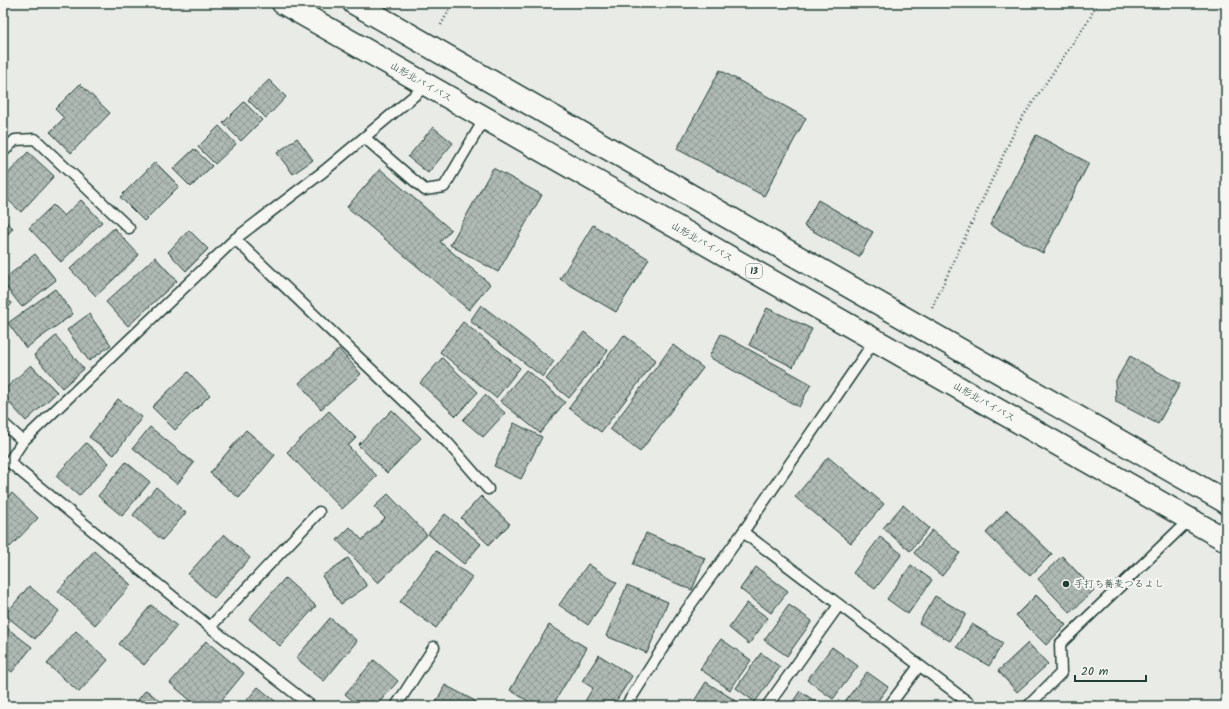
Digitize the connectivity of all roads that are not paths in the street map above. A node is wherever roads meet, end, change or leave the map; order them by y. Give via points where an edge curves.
1 (282, 3) edge
2 (354, 3) edge
3 (427, 85) junction
4 (485, 118) junction
5 (364, 138) junction
6 (3, 152) edge
7 (129, 228) dead end
8 (235, 239) junction
9 (875, 340) junction
10 (3, 424) edge
11 (23, 441) junction
12 (6, 462) edge
13 (488, 489) dead end
14 (1226, 502) edge
15 (319, 512) dead end
16 (1190, 520) junction
17 (742, 532) junction
18 (1226, 540) edge
19 (839, 605) junction
20 (210, 627) junction
21 (434, 647) dead end
22 (919, 666) junction
23 (311, 706) edge
24 (396, 706) edge
25 (626, 706) edge
26 (767, 706) edge
27 (889, 706) edge
28 (973, 706) edge
29 (1028, 706) edge

1 - 3 highway, 山形北バイパス / 13
2 - 14 highway
3 - 4 highway, 山形北バイパス / 13
3 - 5 lane
4 - 5 lane via 444,187 425,190
4 - 9 highway, 山形北バイパス / 13
5 - 8 lane
6 - 7 lane via 15,140 35,140
8 - 11 lane
8 - 13 lane via 447,442
9 - 16 highway, 山形北バイパス / 13
9 - 17 lane
10 - 11 lane
11 - 12 lane
12 - 20 lane
15 - 20 lane
16 - 18 highway, 山形北バイパス / 13
16 - 29 lane via 1060,644 1061,674
17 - 19 lane
17 - 25 lane via 686,611
19 - 22 lane
19 - 26 lane
20 - 23 lane
21 - 24 lane
22 - 27 lane
22 - 28 lane

